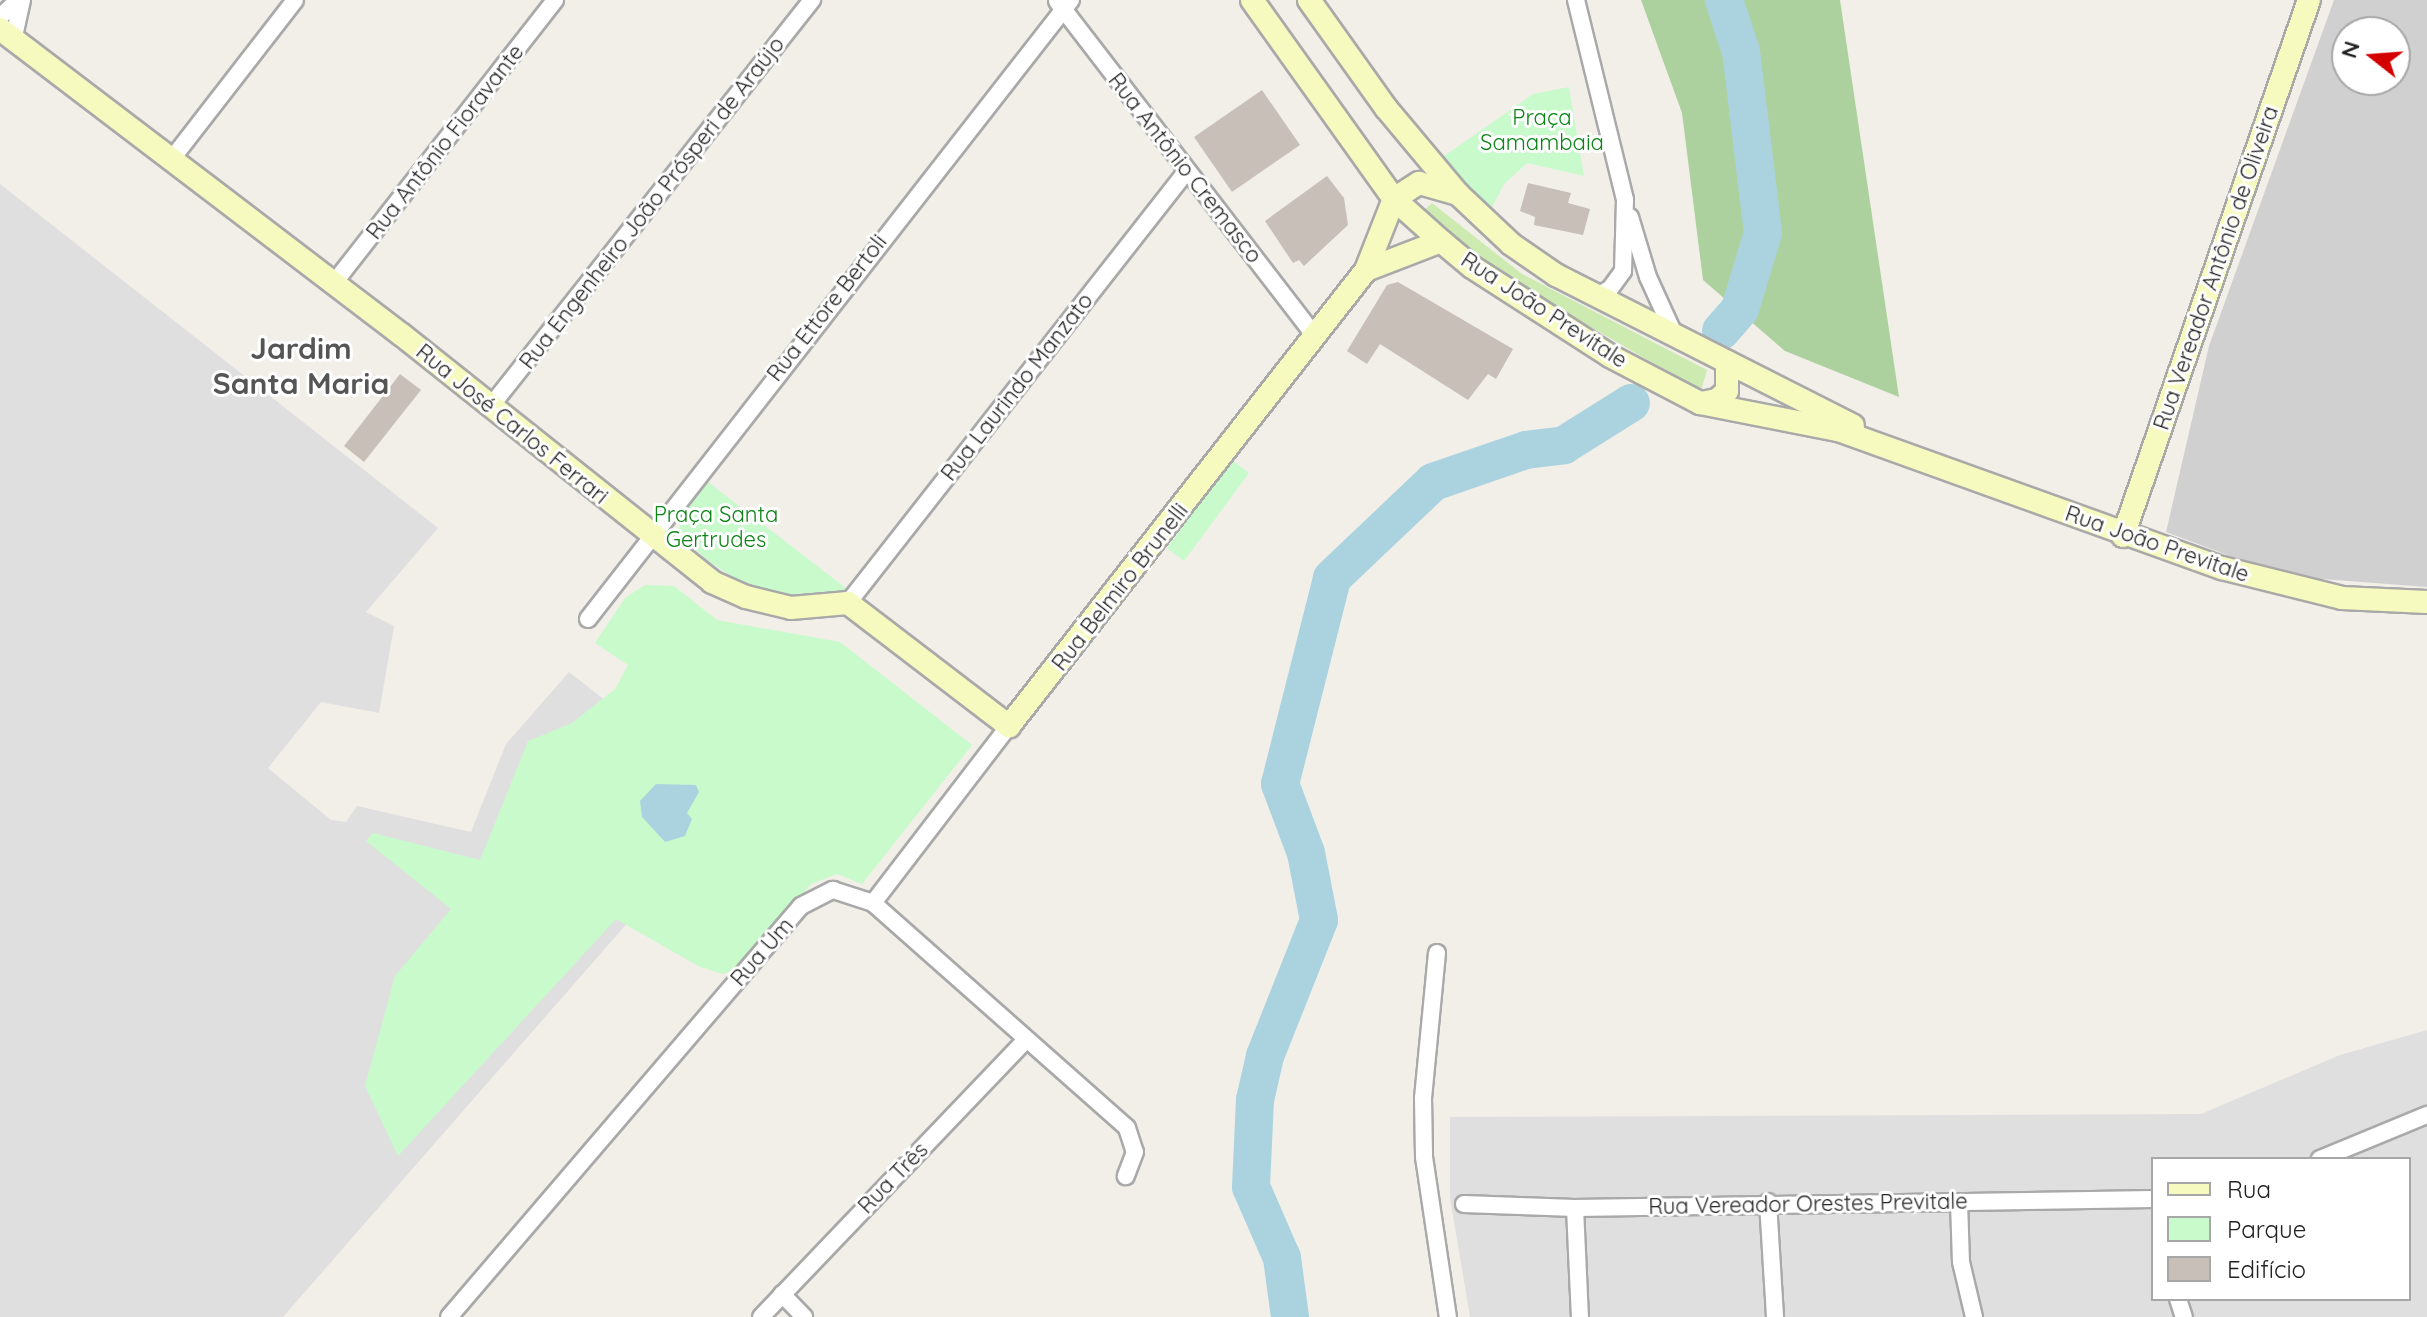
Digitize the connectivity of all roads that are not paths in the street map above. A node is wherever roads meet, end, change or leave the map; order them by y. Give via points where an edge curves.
1 (20, 0) edge
2 (295, 0) edge
3 (555, 0) edge
4 (812, 0) edge
5 (1252, 0) edge
6 (1309, 0) edge
7 (1576, 0) edge
8 (2309, 0) edge
9 (1063, 3) edge
10 (0, 17) edge
11 (6, 35) edge
12 (171, 160) junction
13 (1186, 172) junction
14 (1458, 194) junction
15 (1394, 199) junction
16 (1625, 200) junction
17 (1441, 241) junction
18 (1366, 270) junction
19 (334, 283) junction
20 (1596, 296) junction
21 (1674, 334) junction
22 (1314, 335) junction
23 (1727, 362) junction
24 (1700, 403) junction
25 (491, 406) junction
26 (1896, 449) junction
27 (650, 535) junction
28 (2123, 536) junction
29 (2427, 602) edge
30 (848, 603) junction
31 (588, 619) dead end
32 (1009, 726) junction
33 (873, 903) junction
34 (1437, 953) dead end
35 (1026, 1040) junction
36 (2427, 1115) edge
37 (2427, 1128) edge
38 (2385, 1135) junction
39 (2325, 1157) edge
40 (1126, 1176) dead end
41 (2151, 1199) edge
42 (1768, 1202) junction
43 (1959, 1202) junction
44 (1464, 1204) dead end
45 (1575, 1208) junction
46 (782, 1294) junction
47 (449, 1317) edge
48 (761, 1317) edge
49 (804, 1317) edge
50 (1448, 1317) edge
51 (1580, 1317) edge
52 (1775, 1317) edge
53 (1974, 1317) edge

1 - 10 street
1 - 11 street
2 - 12 street
3 - 19 street, Rua Antônio Fioravante
4 - 25 street, Rua Engenheiro João Prósperi de Araújo
5 - 15 main road, Rua João Previtale
6 - 14 main road, Rua João Previtale via 1386,108
7 - 16 street
8 - 28 main road, Rua Vereador Antônio de Oliveira
9 - 13 street, Rua Antônio Cremasco
9 - 27 street, Rua Ettore Bertoli
11 - 12 main road, Rua José Carlos Ferrari
12 - 19 main road, Rua José Carlos Ferrari
13 - 22 street, Rua Antônio Cremasco
13 - 30 street, Rua Laurindo Manzato
14 - 15 main road via 1419,183
14 - 20 main road, Rua João Previtale via 1511,244
15 - 17 main road, Rua João Previtale
15 - 18 main road, Rua Belmiro Brunelli
16 - 20 street via 1623,271 1610,289
16 - 21 street via 1648,277
17 - 18 main road
17 - 24 main road, Rua João Previtale via 1472,267 1610,356
18 - 22 main road, Rua Belmiro Brunelli
19 - 25 main road, Rua José Carlos Ferrari
20 - 21 main road, Rua João Previtale
21 - 23 main road, Rua João Previtale
22 - 32 main road, Rua Belmiro Brunelli
23 - 24 main road via 1727,391 1717,400
23 - 26 main road, Rua João Previtale
24 - 26 main road, Rua João Previtale via 1838,430
25 - 27 main road, Rua José Carlos Ferrari
26 - 28 main road, Rua João Previtale
27 - 30 main road, Rua José Carlos Ferrari via 712,582 746,597 791,608
27 - 31 street, Rua Ettore Bertoli
28 - 29 main road, Rua João Previtale via 2342,598
30 - 32 main road
32 - 33 street, Rua Belmiro Brunelli
33 - 35 street, Rua Um
33 - 47 street, Rua Um via 833,890 801,906
34 - 50 street via 1423,1098 1424,1157
35 - 40 street, Rua Um via 1127,1128 1135,1152
35 - 46 street, Rua Três
36 - 38 street
37 - 38 street
38 - 39 street
41 - 43 street, Rua Vereador Orestes Previtale
42 - 43 street, Rua Vereador Orestes Previtale
42 - 45 street, Rua Vereador Orestes Previtale
42 - 52 street
43 - 53 street via 1961,1262
44 - 45 street, Rua Vereador Orestes Previtale
45 - 51 street
46 - 48 street, Rua Três
46 - 49 street

